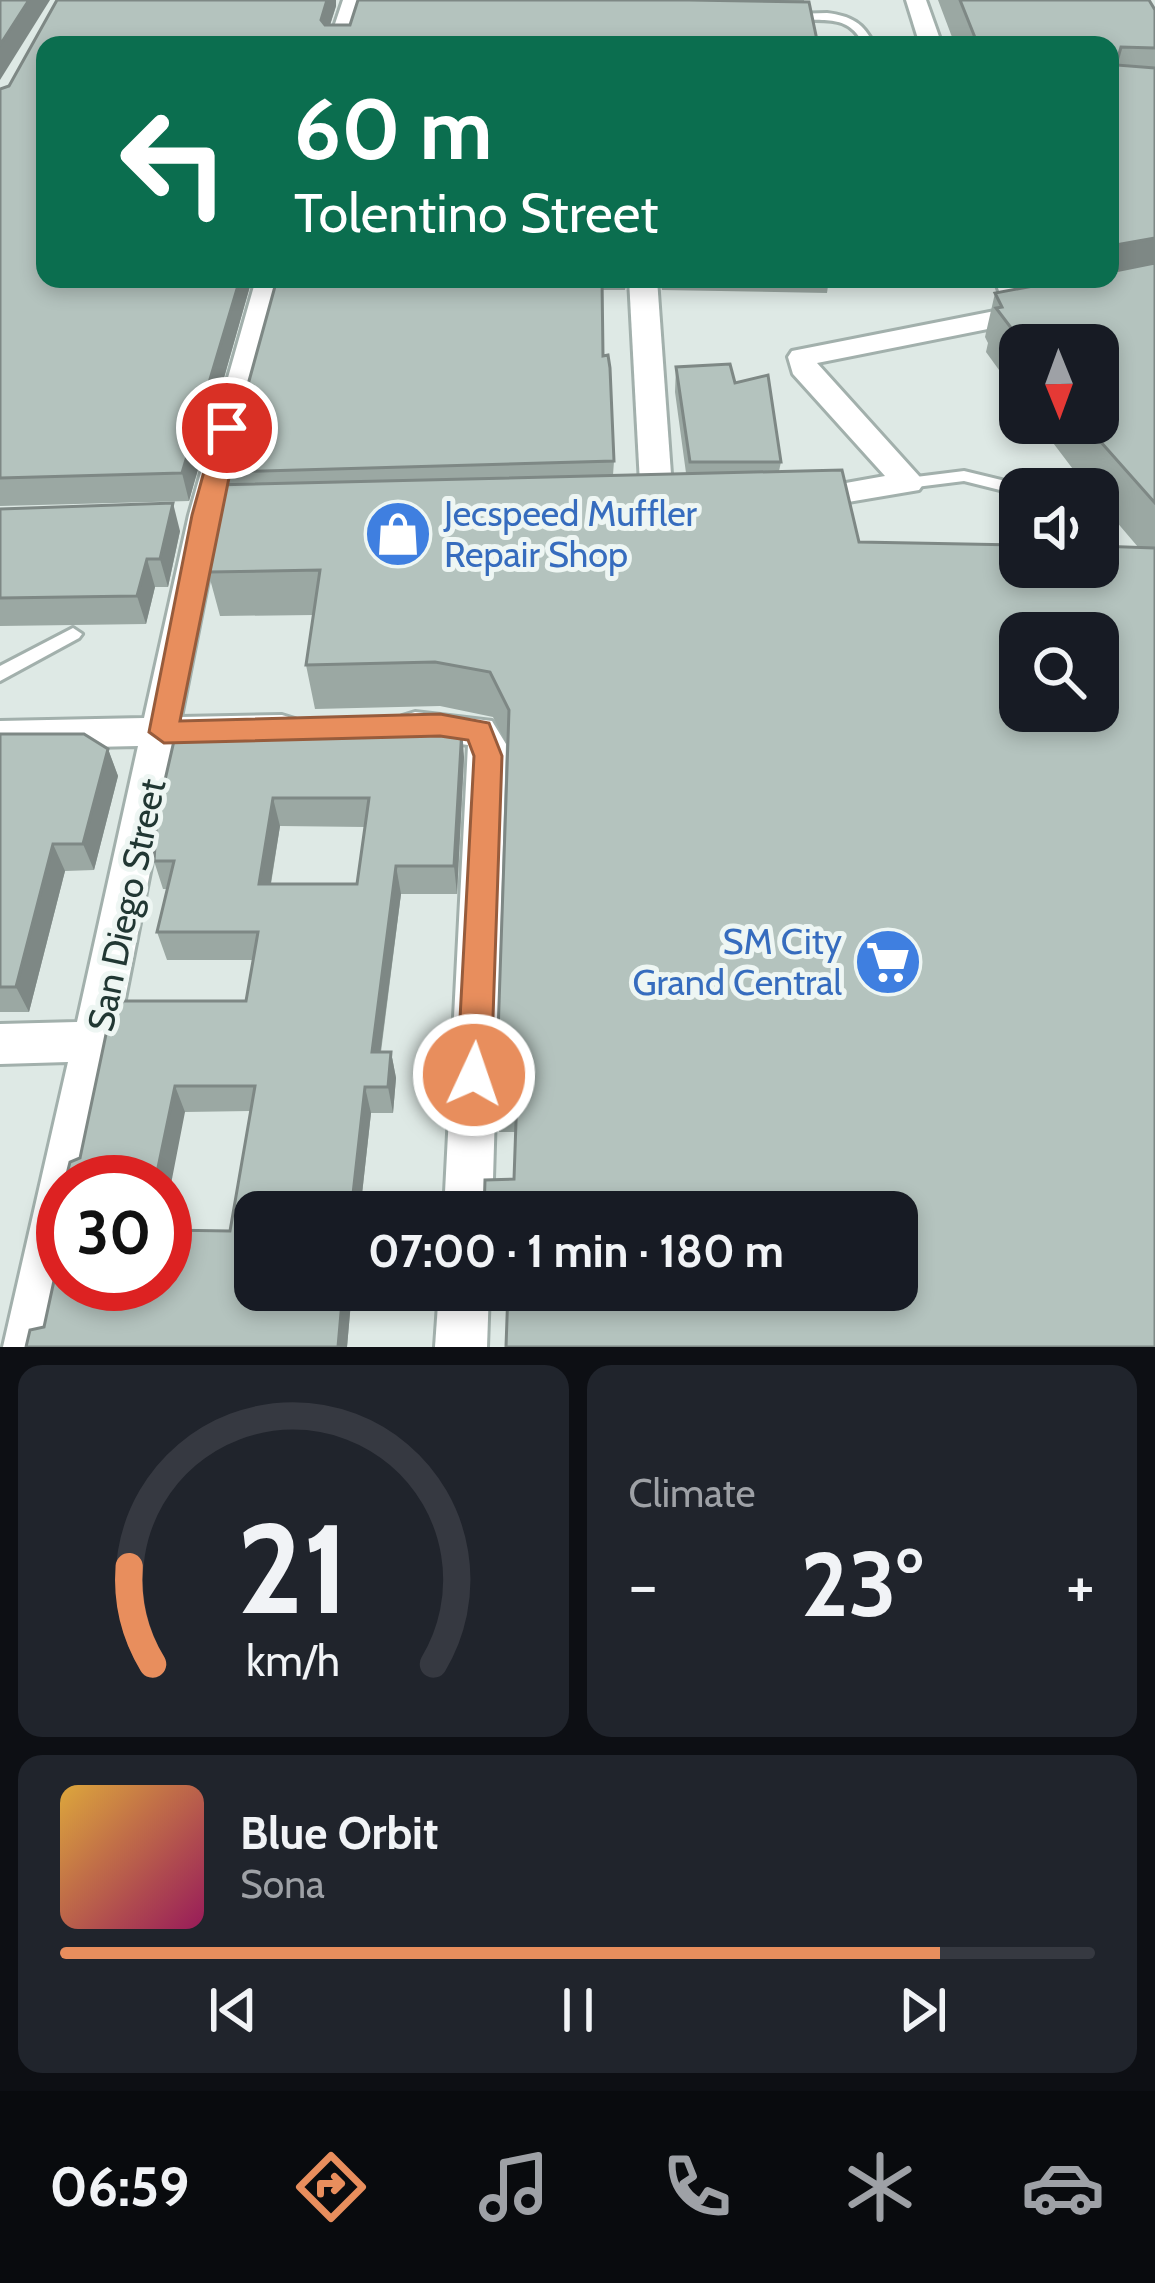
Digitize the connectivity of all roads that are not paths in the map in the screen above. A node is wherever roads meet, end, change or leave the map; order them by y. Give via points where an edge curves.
1 (353, 0) edge
2 (916, 0) edge
3 (773, 16) edge
4 (342, 36) edge
5 (865, 36) edge
6 (928, 36) edge
7 (268, 288) edge
8 (643, 288) edge
9 (1012, 288) edge
10 (1065, 307) edge
11 (1020, 314) junction
12 (908, 484) junction
13 (999, 485) edge
14 (699, 502) edge
15 (761, 504) edge
16 (74, 634) dead end
17 (0, 674) edge
18 (371, 727) edge
19 (325, 728) edge
20 (164, 732) junction
21 (0, 734) edge
22 (96, 1041) junction
23 (0, 1044) edge
24 (71, 1155) edge
25 (468, 1191) edge
26 (37, 1311) edge
27 (463, 1311) edge
28 (29, 1347) edge
29 (461, 1347) edge

1 - 4 street
2 - 6 street
3 - 5 lane via 849,19
7 - 20 street, San Diego Street via 205,515
8 - 14 street via 645,502
9 - 11 street
10 - 11 street
11 - 12 street via 802,357 803,368
12 - 13 lane via 964,476
12 - 15 street
16 - 17 lane
18 - 25 street via 479,730 488,756
19 - 20 street
20 - 21 street
20 - 22 street, San Diego Street
22 - 23 street
22 - 24 street, San Diego Street
26 - 28 street
27 - 29 street

